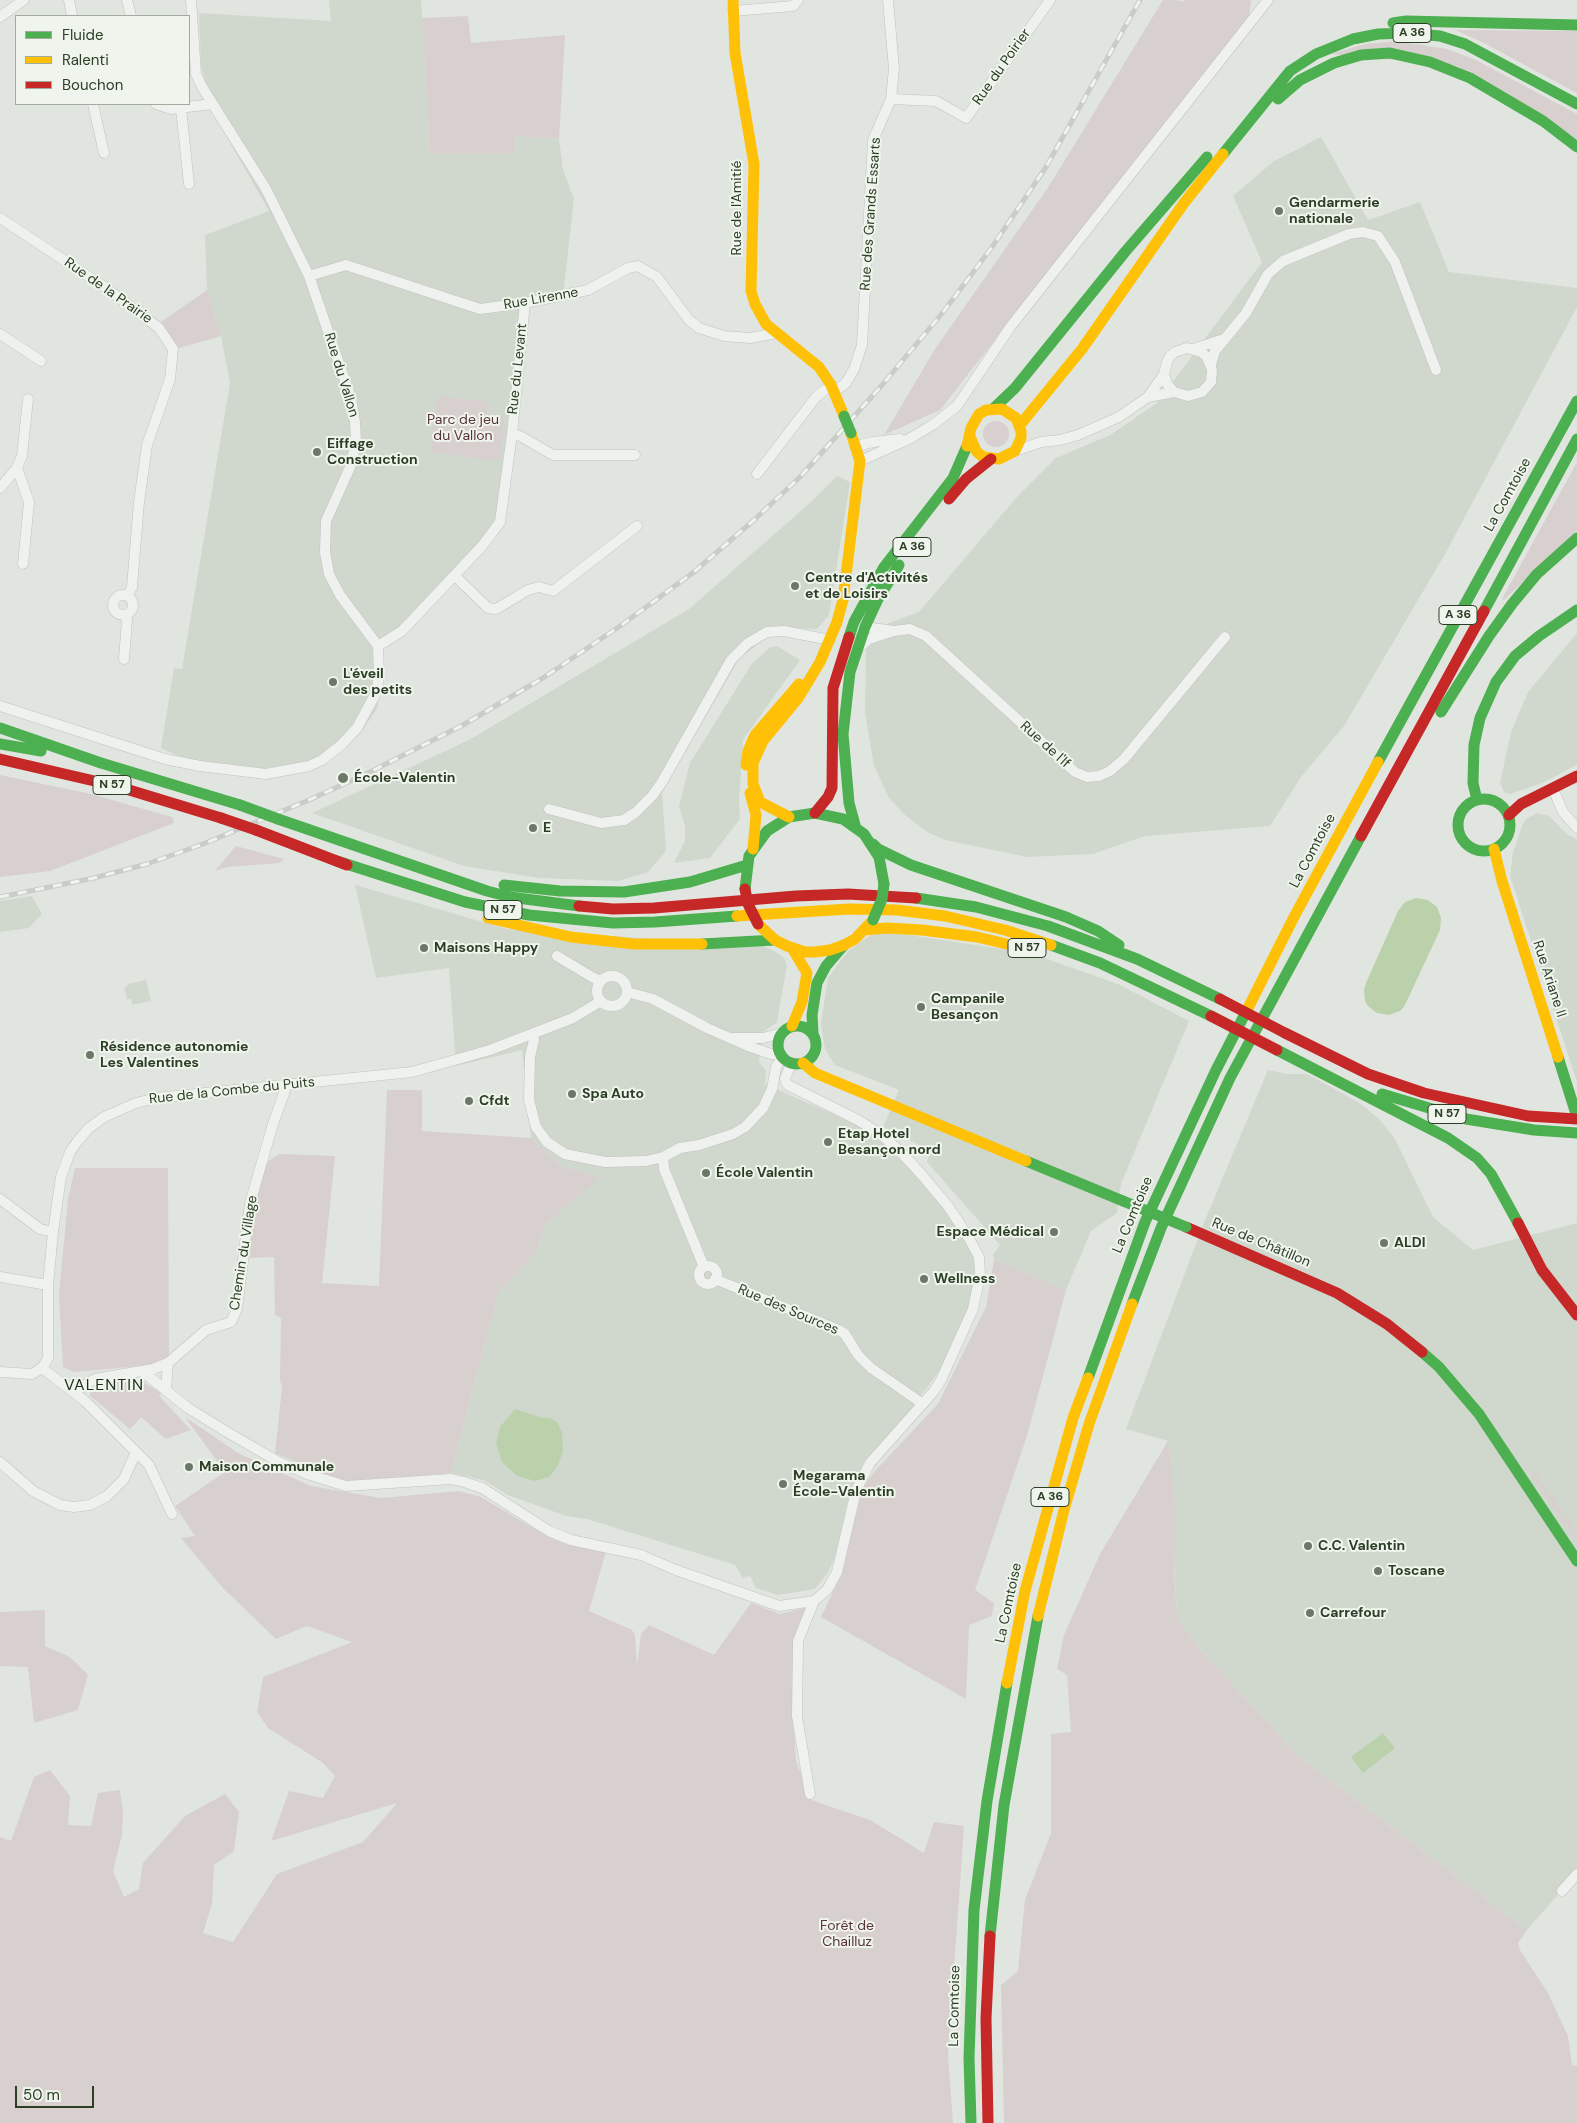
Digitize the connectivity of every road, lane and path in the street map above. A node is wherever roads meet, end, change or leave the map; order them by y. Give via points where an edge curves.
1 (24, 0) edge
2 (69, 0) edge
3 (127, 0) edge
4 (191, 0) edge
5 (798, 0) edge
6 (888, 0) edge
7 (1050, 0) edge
8 (1268, 0) edge
9 (733, 5) edge
10 (72, 15) edge
11 (131, 15) edge
12 (0, 17) edge
13 (1577, 25) edge
14 (1366, 27) junction
15 (1577, 98) edge
16 (891, 99) junction
17 (212, 104) junction
18 (1577, 104) edge
19 (93, 105) edge
20 (159, 105) edge
21 (181, 109) junction
22 (1258, 111) junction
23 (1577, 147) edge
24 (104, 153) dead end
25 (189, 184) dead end
26 (0, 218) edge
27 (308, 276) junction
28 (525, 303) junction
29 (777, 333) junction
30 (0, 334) edge
31 (1224, 340) junction
32 (1193, 348) junction
33 (41, 361) dead end
34 (1211, 365) junction
35 (1436, 370) dead end
36 (1164, 374) junction
37 (832, 389) junction
38 (1174, 392) junction
39 (1148, 397) junction
40 (28, 399) dead end
41 (1577, 401) edge
42 (994, 408) junction
43 (1021, 428) junction
44 (512, 434) junction
45 (970, 436) junction
46 (909, 438) junction
47 (1577, 439) edge
48 (1041, 442) junction
49 (855, 446) junction
50 (1015, 451) junction
51 (635, 455) dead end
52 (991, 459) junction
53 (860, 461) junction
54 (18, 468) junction
55 (757, 474) dead end
56 (0, 488) edge
57 (637, 526) dead end
58 (1577, 538) edge
59 (23, 564) dead end
60 (455, 576) junction
61 (128, 595) junction
62 (1577, 610) edge
63 (125, 615) junction
64 (865, 626) junction
65 (894, 631) junction
66 (1225, 637) dead end
67 (830, 640) junction
68 (378, 646) junction
69 (843, 651) junction
70 (856, 651) junction
71 (124, 659) dead end
72 (820, 662) junction
73 (0, 706) edge
74 (0, 728) edge
75 (0, 744) edge
76 (0, 759) edge
77 (101, 763) junction
78 (1577, 776) edge
79 (1388, 786) junction
80 (1554, 790) junction
81 (1477, 800) junction
82 (549, 809) dead end
83 (816, 813) junction
84 (1509, 815) junction
85 (789, 817) junction
86 (855, 826) junction
87 (1577, 828) edge
88 (872, 844) junction
89 (753, 849) junction
90 (1494, 849) junction
91 (337, 860) junction
92 (747, 865) junction
93 (423, 870) junction
94 (864, 930) junction
95 (775, 940) junction
96 (844, 945) junction
97 (792, 948) junction
98 (557, 956) dead end
99 (1137, 959) junction
100 (601, 981) junction
101 (627, 992) junction
102 (602, 1001) junction
103 (1182, 1001) junction
104 (792, 1026) junction
105 (532, 1034) junction
106 (782, 1034) junction
107 (813, 1034) junction
108 (731, 1038) junction
109 (816, 1049) junction
110 (789, 1059) junction
111 (1334, 1078) junction
112 (836, 1080) junction
113 (286, 1085) junction
114 (1577, 1118) edge
115 (1577, 1133) edge
116 (663, 1157) junction
117 (0, 1199) edge
118 (53, 1232) junction
119 (0, 1277) edge
120 (48, 1285) junction
121 (1577, 1315) edge
122 (168, 1362) junction
123 (42, 1368) junction
124 (0, 1372) edge
125 (143, 1372) junction
126 (166, 1389) junction
127 (74, 1392) junction
128 (923, 1404) junction
129 (136, 1452) junction
130 (0, 1462) edge
131 (172, 1514) dead end
132 (1577, 1561) edge
133 (814, 1601) junction
134 (810, 1794) dead end
135 (1577, 1874) edge
136 (1562, 1890) dead end
137 (971, 2123) edge
138 (988, 2123) edge

1 - 12 street
2 - 10 street
3 - 11 street
4 - 17 street, Rue du Vallon via 196,74
5 - 9 street via 793,6
6 - 16 street, Rue des Grands Essarts via 894,69
7 - 16 street, Rue du Poirier via 966,118 936,101
8 - 46 street via 1011,326 957,406
9 - 29 main road, Rue de l'Amitié via 735,53 754,164 751,291 766,324
13 - 14 main road, A 36 via 1406,21
14 - 15 main road, A 36 via 1442,31 1467,38
14 - 42 main road, A 36 via 1311,47 1276,74 1015,388
16 - 37 street, Rue des Grands Essarts via 874,140 862,345 846,383
17 - 21 street
17 - 27 street, Rue du Vallon via 266,189
18 - 22 main road, A 36 via 1465,44 1428,34 1392,33 1353,39 1316,54 1290,71
19 - 24 street
20 - 21 street
21 - 25 street
22 - 23 main road, A 36 via 1300,80 1328,66 1361,55 1390,53 1430,62 1470,78 1543,121
22 - 43 main road, A 36 via 1184,203 1082,349
26 - 61 street, Rue de la Prairie via 106,288 159,328 173,349 170,379 147,445 132,586
27 - 28 street, Rue Lirenne via 346,265 480,309
27 - 68 street, Rue du Vallon via 351,398 356,422 351,464 326,521 325,552 329,574 340,596
28 - 29 street, Rue Lirenne via 588,290 628,268 638,266 657,277 689,320 699,328 724,336 750,338
28 - 44 street, Rue du Levant
29 - 37 main road, Rue de l'Amitié via 820,367
30 - 33 street
31 - 32 street
31 - 34 street
31 - 35 street via 1246,313 1268,274 1283,261 1349,234 1363,232 1378,236 1395,262
32 - 34 street via 1208,357
32 - 36 street via 1175,352 1167,362
34 - 38 street via 1211,382 1202,392 1188,396
36 - 38 street
36 - 39 street
37 - 49 main road, Rue de l'Amitié, bridge
37 - 55 street via 816,397
38 - 39 street
39 - 48 street via 1098,428 1060,440
40 - 54 street
41 - 137 main road, La Comtoise / A 36 via 1391,737 1216,1070 1145,1222 1073,1418 1025,1591 987,1801 971,1964
42 - 43 main road via 1010,412
42 - 45 main road, A 36 via 974,420
43 - 48 street
43 - 50 main road, A 36 via 1021,438
44 - 51 street, Rue du Levant via 553,455
44 - 60 street, Rue du Levant via 500,522
45 - 52 main road via 976,451
45 - 69 main road, A 36 via 953,478 870,588
46 - 49 street
46 - 53 street
47 - 79 main road, A 36
48 - 50 street
49 - 53 main road, Rue de l'Amitié
50 - 52 main road, A 36 via 1005,458
52 - 64 main road, A 36 via 966,479 907,553
53 - 67 main road, Rue de l'Amitié via 842,600
54 - 56 street
54 - 59 street via 29,502
57 - 60 street via 553,591 539,587 528,590 496,608 488,608
58 - 79 main road, A 36 via 1537,574 1512,604 1424,738
60 - 68 street, Rue du Levant via 402,631
61 - 63 street via 134,606
61 - 63 street via 118,596 113,604 116,612
62 - 81 main road via 1515,656 1496,682 1480,718 1474,745 1473,784
63 - 71 street
64 - 65 street, Rue de l'If
64 - 69 street via 851,637
64 - 70 main road, A 36
65 - 66 street, Rue de l'If via 910,629 926,636 1074,772 1087,777 1110,771 1124,759
65 - 70 street via 869,639
67 - 72 main road, Rue de l'Amitié
67 - 82 street via 784,631 767,632 748,643 732,660 662,782 652,796 624,820 601,824
68 - 73 street via 376,693 357,728 322,760 309,766 266,774 165,759
69 - 83 main road, A 36 via 833,688 832,788
70 - 86 main road, A 36 via 850,672 843,734 849,802
72 - 85 main road, Rue de l'Amitié via 799,697 763,741 753,762 753,784 760,802
72 - 89 main road, Rue de l'Amitié via 763,725 748,751 746,782 756,815
74 - 77 main road
75 - 77 main road, N 57
76 - 91 main road, N 57, bridge via 116,786 221,818
77 - 93 main road, N 57, bridge via 240,805
78 - 80 main road
79 - 138 main road, A 36 via 1230,1078 1179,1185 1140,1281 1086,1433 1042,1594 1004,1805 987,1967
80 - 84 main road via 1521,804
80 - 87 street via 1563,812
81 - 84 main road via 1492,800
81 - 90 main road via 1459,817 1460,834 1470,847
83 - 85 main road, N 57
83 - 86 main road, N 57 via 829,814
84 - 90 main road via 1506,839
85 - 89 main road, N 57 via 767,831
86 - 88 main road, N 57
88 - 94 main road, N 57, bridge via 883,870 884,884 882,899
88 - 99 main road, N 57 via 911,865 1090,927
89 - 92 main road, N 57
90 - 114 main road, Rue Ariane II
91 - 95 main road, N 57 via 464,911 548,933 656,944
91 - 103 main road, N 57 via 465,902 564,919 655,922 849,909 897,910 944,916 1005,930 1064,949
92 - 93 main road, N 57 via 690,882 607,893 530,888
92 - 95 main road, N 57, bridge via 745,889 748,904 758,924
93 - 99 main road, N 57 via 510,898 592,908 654,908 822,895 922,898 1028,920
94 - 96 main road, N 57
94 - 103 main road, N 57 via 922,930 1009,944 1061,957
95 - 97 main road, N 57
96 - 97 main road, N 57 via 815,952
96 - 107 main road, N 57 via 826,966 817,983
97 - 104 main road via 807,973 802,1002
98 - 100 street
99 - 114 main road, N 57, bridge via 1368,1074 1416,1091 1500,1111
100 - 101 street via 609,976 618,977 625,983
100 - 102 street via 598,993
101 - 102 street via 617,1005
101 - 108 street via 653,999
102 - 105 street, Rue de la Combe du Puits via 574,1018
103 - 111 main road, N 57, bridge
104 - 106 main road
104 - 107 main road via 805,1027
105 - 113 street, Rue de la Combe du Puits via 490,1050 412,1072
105 - 116 street via 529,1100 536,1127 547,1142 565,1154 605,1162 646,1161
106 - 108 street via 763,1038
106 - 110 main road via 778,1044
107 - 109 main road
108 - 110 street
109 - 110 main road via 811,1058
109 - 112 main road
110 - 112 main road, Rue de Châtillon
110 - 116 street via 776,1067 767,1102 745,1127 719,1139 680,1148
110 - 128 street via 786,1082 801,1093 858,1120 899,1150 948,1206 970,1238 978,1257 980,1274 973,1309 941,1380
111 - 115 main road, N 57 via 1466,1119
111 - 121 main road via 1448,1138 1477,1158 1505,1196 1542,1270
112 - 132 main road, Rue de Châtillon, bridge via 1186,1227 1337,1293 1365,1309 1439,1367 1479,1414
113 - 118 street, Rue de la Combe du Puits via 156,1098 104,1117 88,1129 70,1152 61,1177
113 - 122 street, Chemin du Village via 250,1203 234,1316 231,1322 206,1330
116 - 128 street, Rue des Sources via 664,1168 704,1267 700,1271 701,1280 710,1283 715,1279 839,1330 870,1368
117 - 118 street via 40,1229
118 - 120 street, Rue de la Combe du Puits
119 - 120 street
120 - 123 street, Rue de la Combe du Puits via 48,1358
122 - 125 street, Chemin du Village
122 - 126 street
123 - 124 street via 32,1374
123 - 127 street
125 - 126 street
125 - 127 street, Chemin du Village via 95,1378
126 - 133 street via 188,1408 227,1432 307,1474 346,1486 451,1479 464,1482 482,1488 549,1531 571,1540 641,1555 779,1606
127 - 129 street
128 - 133 street via 870,1463 856,1491 837,1572 827,1590
129 - 130 street via 124,1479 107,1496 90,1505 74,1507 60,1505 33,1491
129 - 131 street via 149,1465
133 - 134 street via 798,1642 797,1716
135 - 136 street

